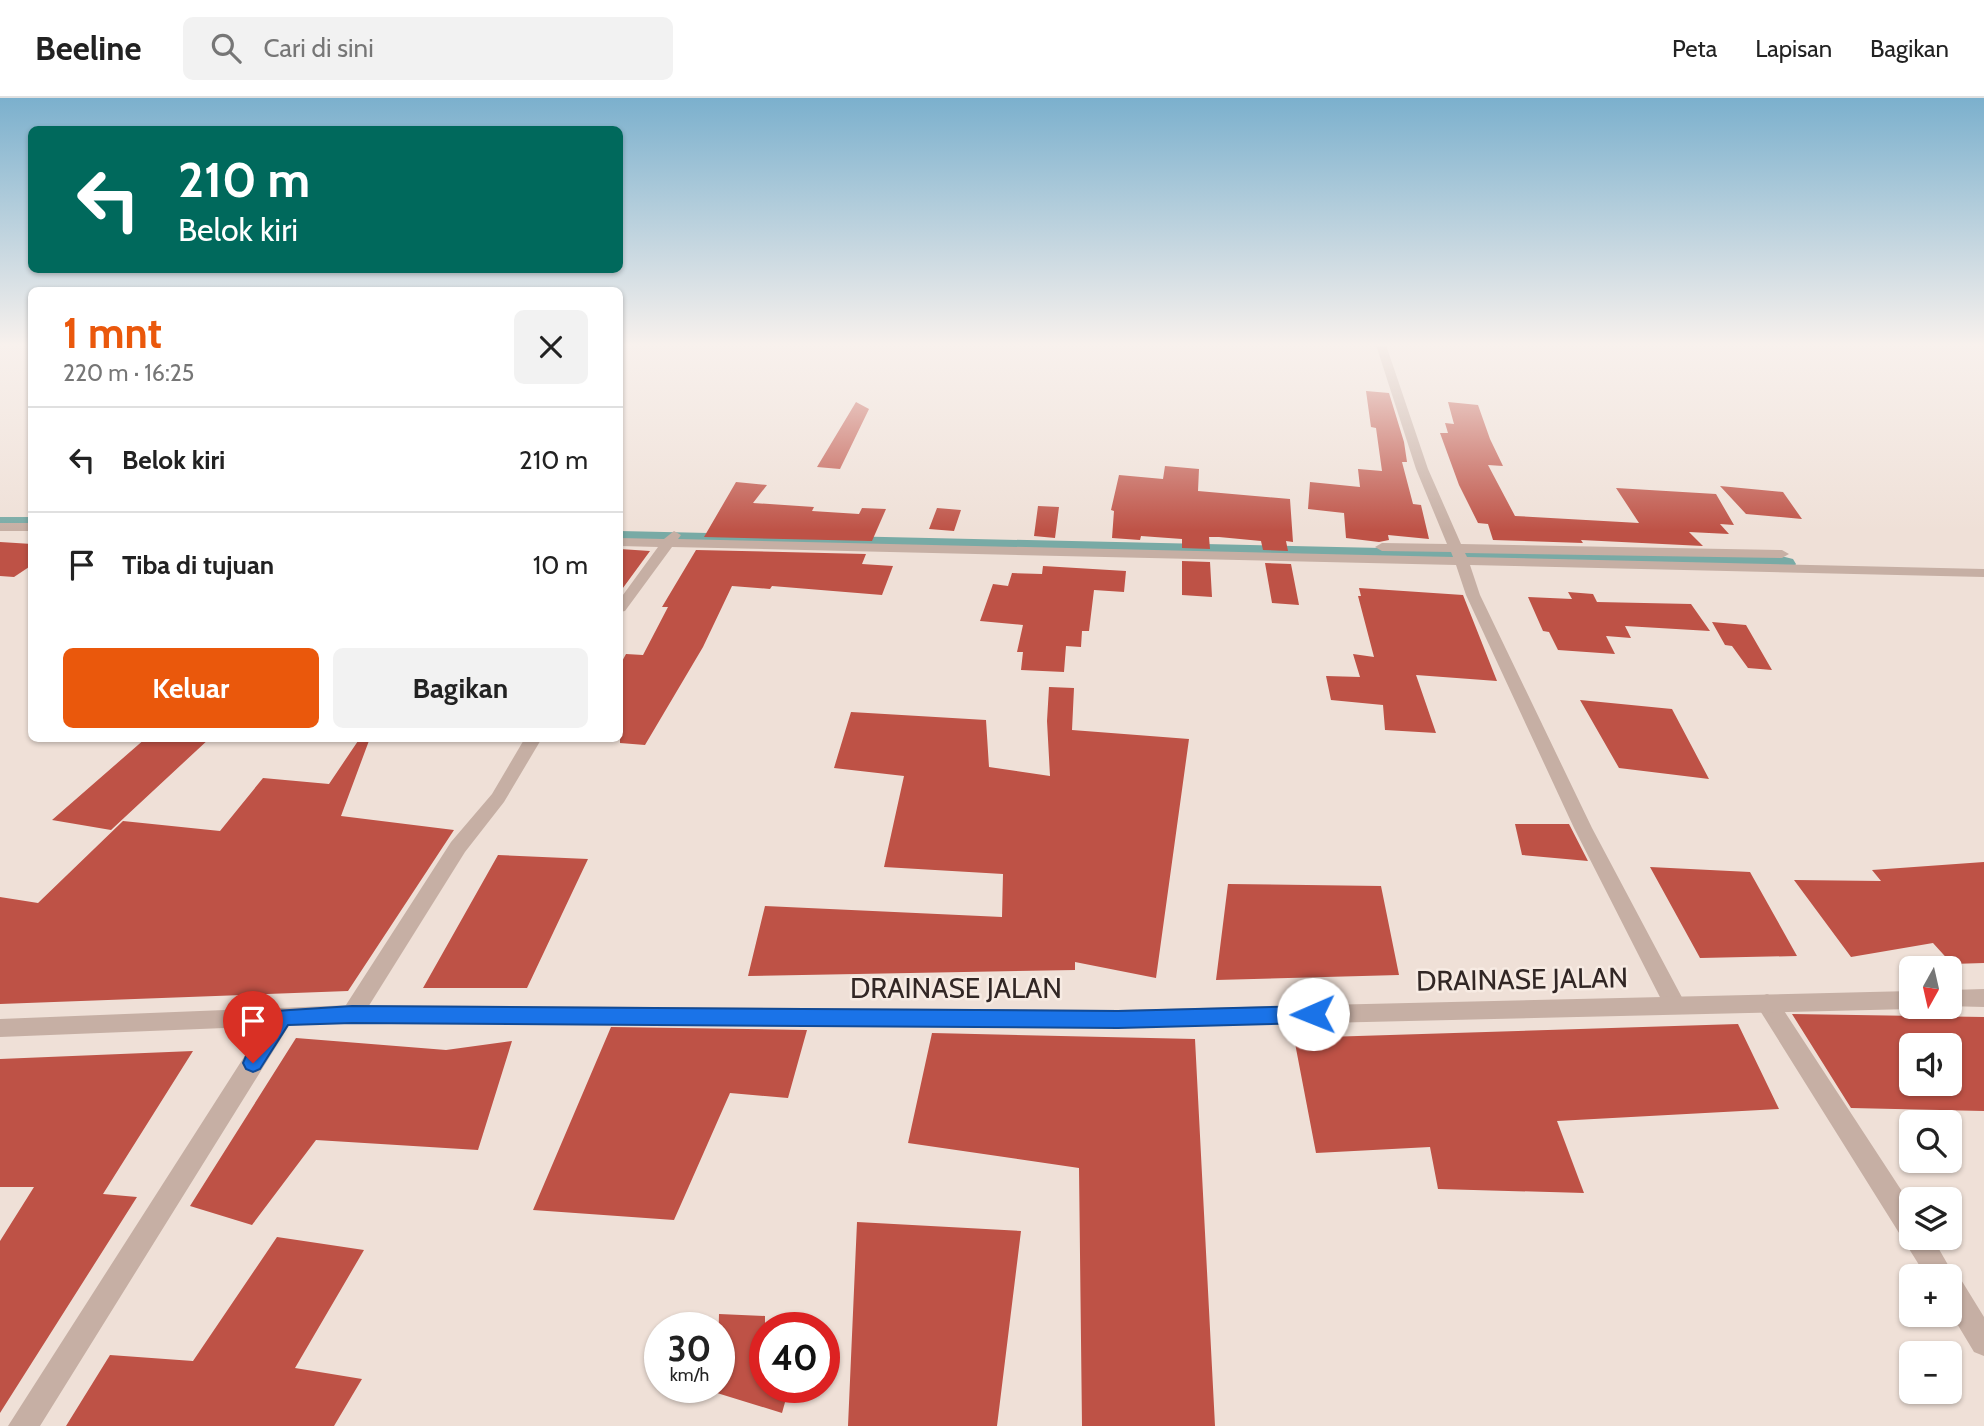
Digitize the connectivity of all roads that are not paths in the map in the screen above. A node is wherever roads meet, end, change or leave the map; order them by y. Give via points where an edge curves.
1 (1402, 407) edge
2 (0, 517) edge
3 (28, 517) edge
4 (0, 527) edge
5 (28, 527) edge
6 (623, 530) edge
7 (673, 536) junction
8 (623, 541) edge
9 (1459, 554) junction
10 (1782, 554) dead end
11 (1984, 573) edge
12 (623, 604) edge
13 (532, 742) edge
14 (1984, 998) edge
15 (1962, 999) edge
16 (1899, 1000) edge
17 (1767, 1003) junction
18 (1675, 1005) junction
19 (352, 1014) junction
20 (282, 1017) junction
21 (0, 1028) edge
22 (1899, 1209) edge
23 (1962, 1307) edge
24 (1984, 1342) edge
25 (23, 1426) edge

1 - 9 street
2 - 3 street
4 - 5 street
6 - 7 street
7 - 8 street
7 - 9 street
7 - 12 street
9 - 10 street
9 - 11 street
9 - 18 street via 1473,595 1583,828
13 - 19 street via 498,798 458,847
14 - 15 street
16 - 17 street, DRAINASE JALAN
17 - 18 street, DRAINASE JALAN
17 - 22 street
18 - 19 street, DRAINASE JALAN via 1118,1019
19 - 20 street, DRAINASE JALAN
20 - 21 street, DRAINASE JALAN
20 - 25 street
23 - 24 street

